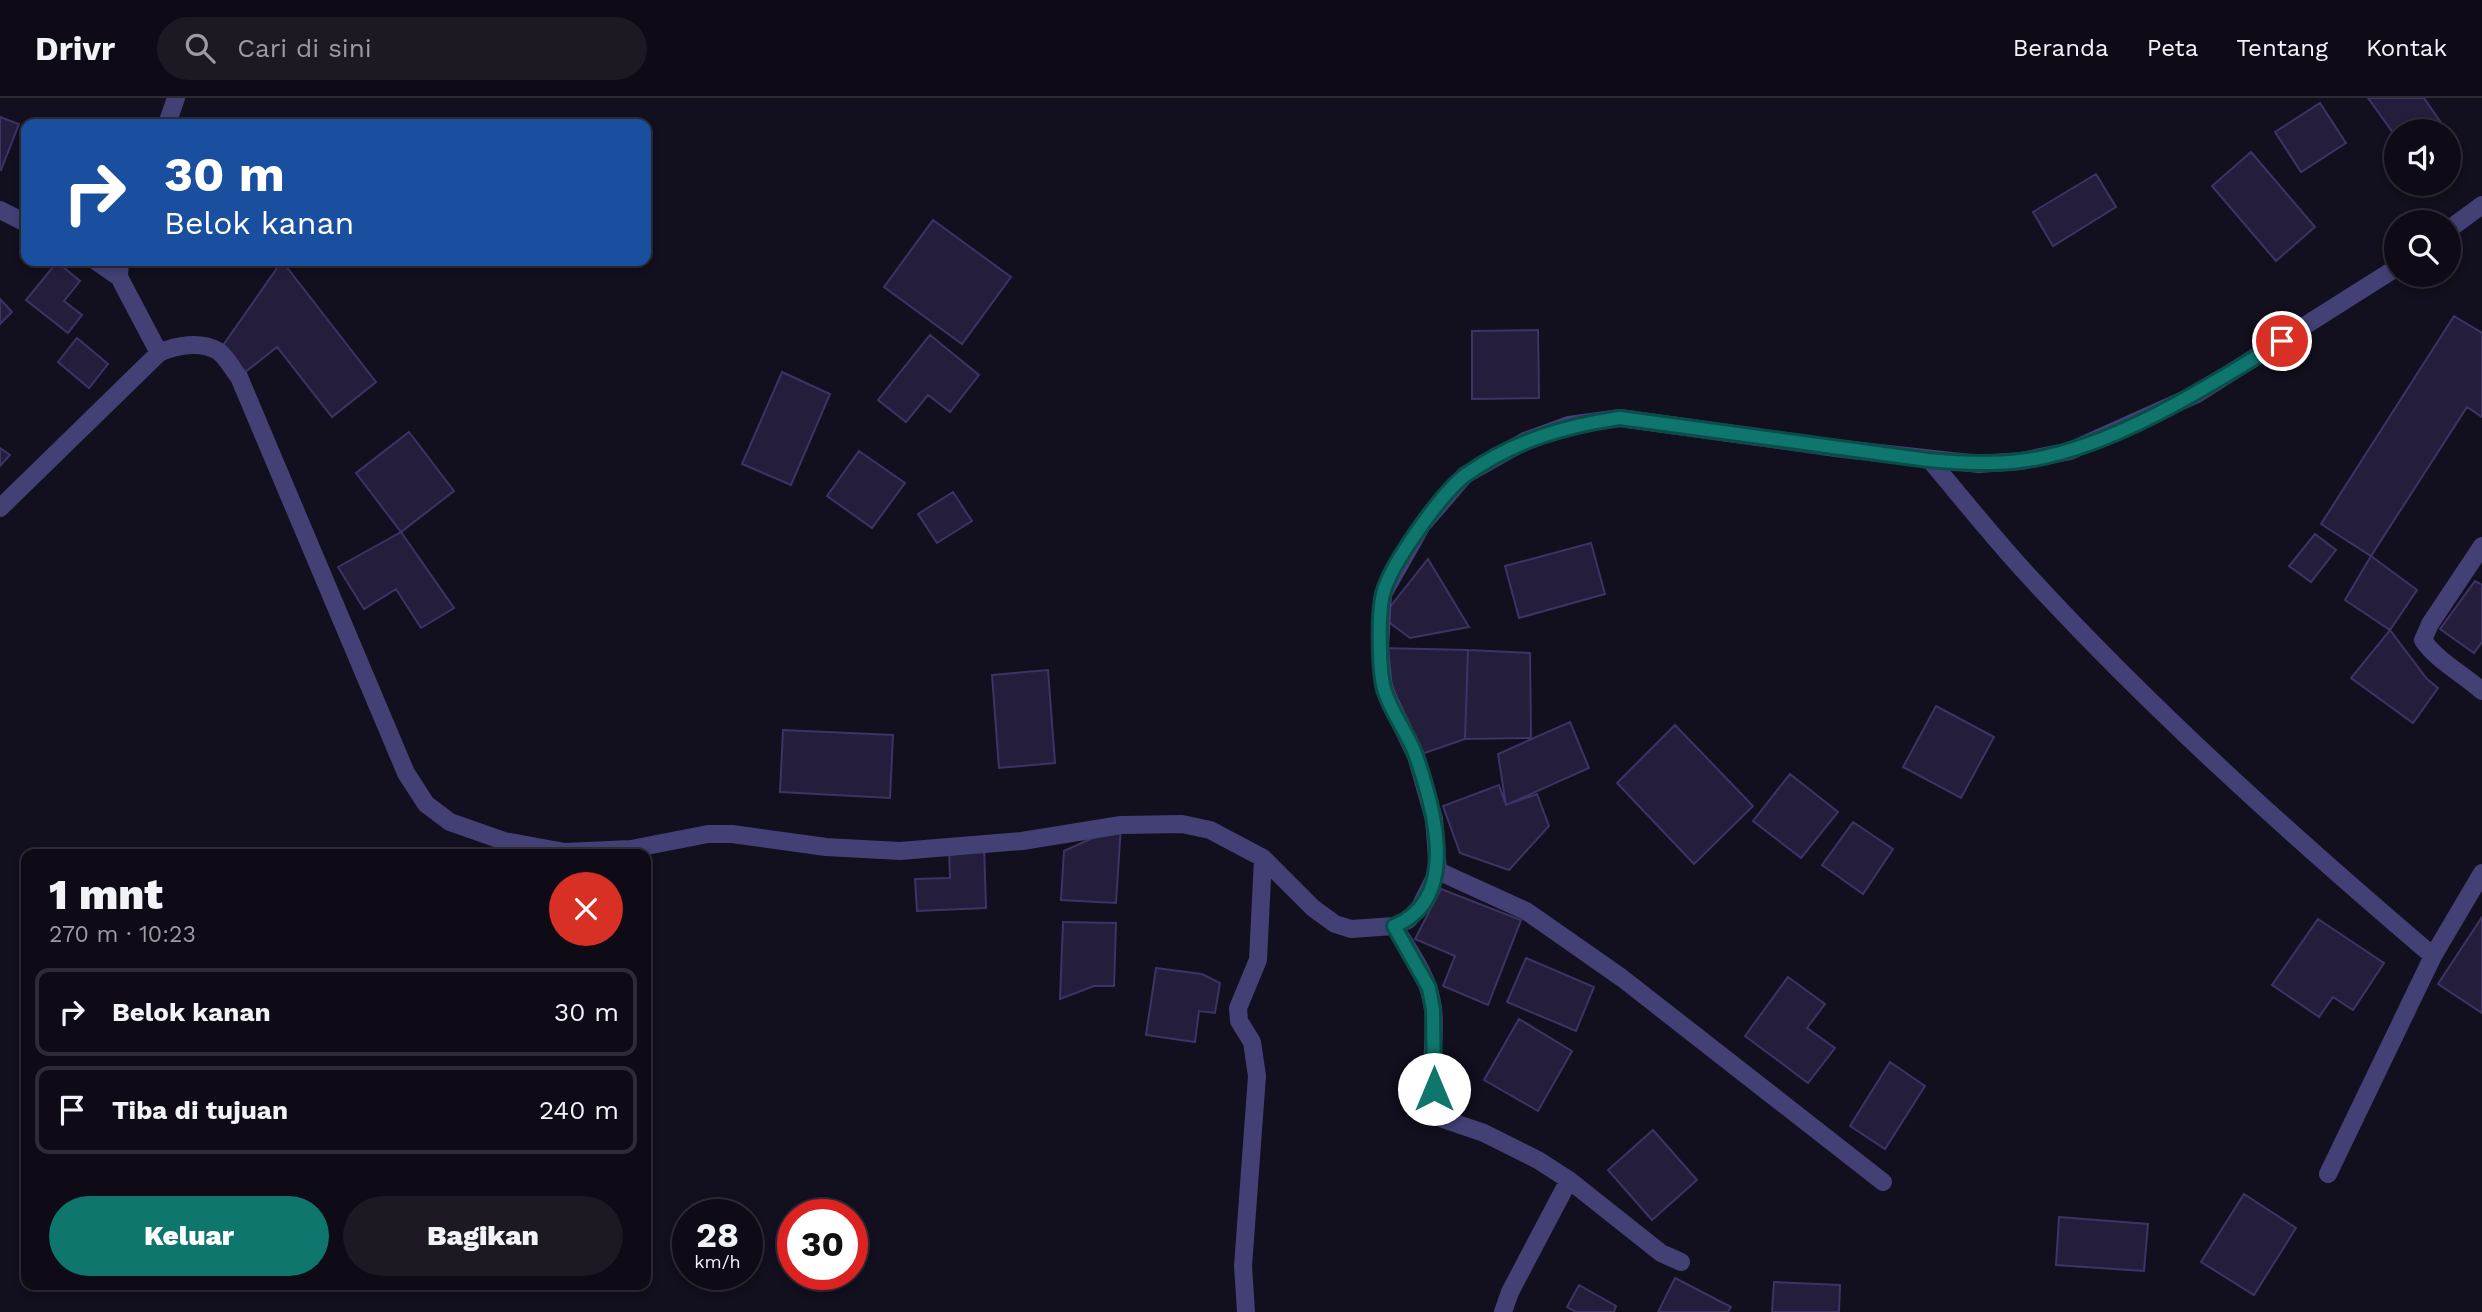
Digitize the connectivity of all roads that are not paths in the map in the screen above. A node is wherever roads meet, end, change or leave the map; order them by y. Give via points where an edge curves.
1 (176, 98) edge
2 (169, 119) edge
3 (2482, 205) edge
4 (0, 210) edge
5 (21, 220) edge
6 (2461, 220) edge
7 (120, 269) edge
8 (2384, 276) edge
9 (159, 353) junction
10 (1928, 460) junction
11 (0, 508) edge
12 (2482, 546) edge
13 (2482, 691) edge
14 (548, 849) edge
15 (631, 849) edge
16 (1263, 858) junction
17 (1438, 871) junction
18 (2482, 873) edge
19 (1394, 926) junction
20 (2433, 956) junction
21 (2328, 1174) dead end
22 (1569, 1180) junction
23 (1883, 1182) dead end
24 (1681, 1262) dead end
25 (1245, 1312) edge
26 (1503, 1312) edge

1 - 2 street
3 - 6 street
4 - 5 street
7 - 9 street
8 - 10 street via 2197,394 2070,451 1979,464
9 - 11 street
9 - 14 street via 181,345 219,351 239,377 406,773 426,804 450,822 504,841
10 - 17 street via 1620,418 1569,425 1525,441 1465,475 1422,525 1383,594 1380,648 1384,689 1416,756 1434,819
10 - 20 street via 2025,572 2177,726 2316,856
12 - 13 street via 2423,640 2432,654
15 - 16 street via 720,834 900,851 1022,841 1121,825 1182,824 1210,830
16 - 19 street via 1335,924 1351,929
16 - 25 street via 1258,960 1238,1008 1239,1021 1252,1042 1257,1076 1243,1266
17 - 19 street via 1419,907 1408,920
17 - 23 street via 1527,911 1622,978
18 - 20 street
19 - 22 street via 1429,988 1438,1112 1450,1123 1499,1140
20 - 21 street
22 - 24 street via 1642,1239
22 - 26 street

